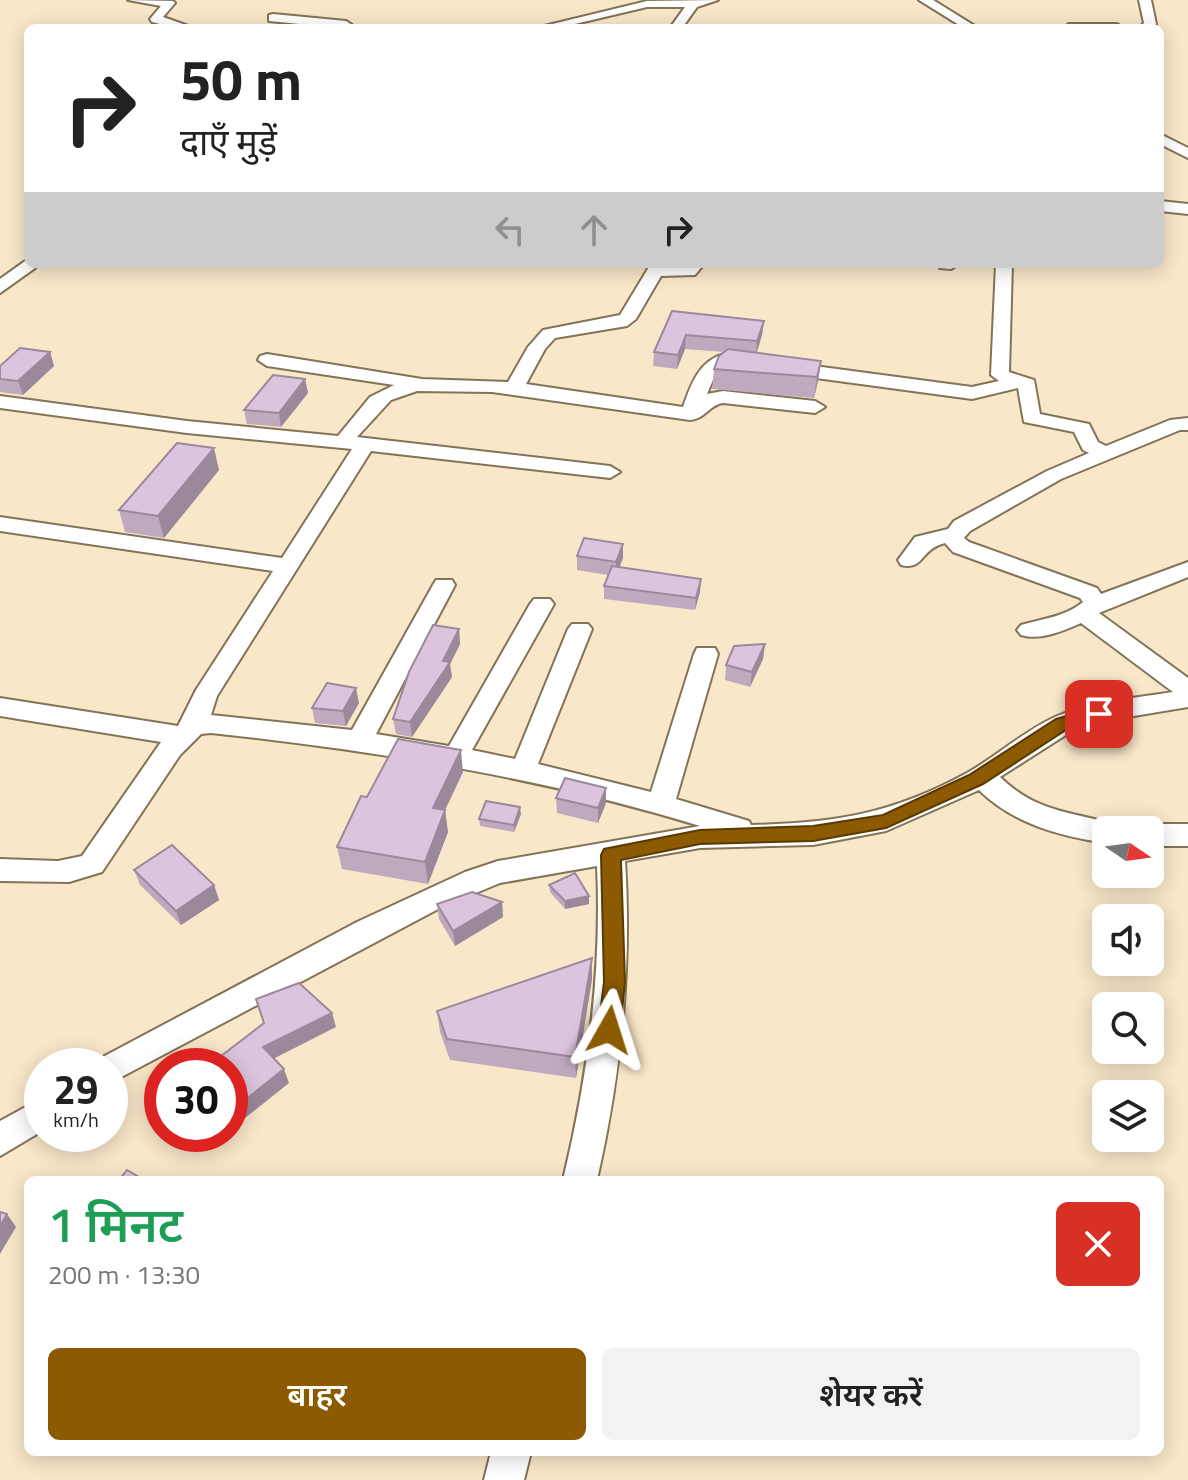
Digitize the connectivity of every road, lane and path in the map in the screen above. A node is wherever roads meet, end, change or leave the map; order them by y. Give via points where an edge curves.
1 (134, 0) edge
2 (712, 0) edge
3 (925, 0) edge
4 (1145, 0) edge
5 (694, 4) junction
6 (284, 9) dead end
7 (623, 9) junction
8 (273, 18) junction
9 (174, 24) edge
10 (266, 24) edge
11 (336, 24) edge
12 (566, 24) edge
13 (618, 24) dead end
14 (679, 24) edge
15 (965, 24) edge
16 (1150, 24) edge
17 (1164, 140) edge
18 (1188, 154) edge
19 (1164, 206) edge
20 (1188, 209) edge
21 (24, 268) edge
22 (692, 268) edge
23 (1004, 268) edge
24 (0, 288) edge
25 (267, 360) dead end
26 (1023, 381) junction
27 (422, 383) junction
28 (513, 390) junction
29 (0, 402) edge
30 (815, 407) dead end
31 (690, 414) junction
32 (1188, 424) edge
33 (353, 445) junction
34 (1104, 453) junction
35 (610, 472) dead end
36 (0, 524) edge
37 (953, 534) junction
38 (909, 560) dead end
39 (290, 566) junction
40 (1188, 569) edge
41 (444, 585) dead end
42 (542, 604) dead end
43 (1090, 608) junction
44 (580, 629) dead end
45 (1029, 630) dead end
46 (706, 654) dead end
47 (1188, 690) edge
48 (1188, 698) edge
49 (0, 707) edge
50 (188, 731) junction
51 (359, 741) junction
52 (455, 758) junction
53 (527, 761) dead end
54 (982, 776) junction
55 (661, 804) junction
56 (1092, 830) edge
57 (759, 834) junction
58 (1164, 835) edge
59 (1188, 835) edge
60 (611, 855) junction
61 (0, 870) edge
62 (128, 1058) edge
63 (24, 1125) edge
64 (0, 1140) edge
65 (581, 1176) edge
66 (510, 1456) edge
67 (504, 1480) edge

1 - 9 street via 169,3 156,19
2 - 5 street
3 - 15 street
4 - 16 street
5 - 7 street
5 - 14 street
6 - 8 street
7 - 12 street
7 - 13 street
8 - 10 street
8 - 11 street
17 - 18 street
19 - 20 street
21 - 24 street
22 - 28 street via 655,271 621,322 549,334
23 - 26 street via 999,373
25 - 27 street
26 - 31 street via 972,393 724,360 708,370
26 - 34 street via 1029,387 1031,418 1082,428 1090,446
27 - 28 street
27 - 33 street via 401,387 374,403
28 - 31 street
29 - 33 street
30 - 31 street via 715,397
32 - 34 street
33 - 35 street
33 - 39 street
34 - 37 street via 1012,496
36 - 39 street
37 - 38 street via 923,542
37 - 43 street via 961,547 1092,596
39 - 50 street
40 - 43 street
41 - 51 street
42 - 52 street
43 - 45 street
43 - 47 street via 1089,618
44 - 53 street
46 - 55 street
48 - 54 street via 1063,724
49 - 50 street
50 - 51 street via 211,724
50 - 61 street via 92,864 64,874 20,867
51 - 52 street
52 - 55 street
54 - 56 street via 1011,804 1035,817
54 - 57 street via 886,821 813,834
55 - 57 street
57 - 60 street via 700,837
58 - 59 street
60 - 62 street via 509,870 472,881
60 - 65 street via 614,982 607,1054
63 - 64 street
66 - 67 street

